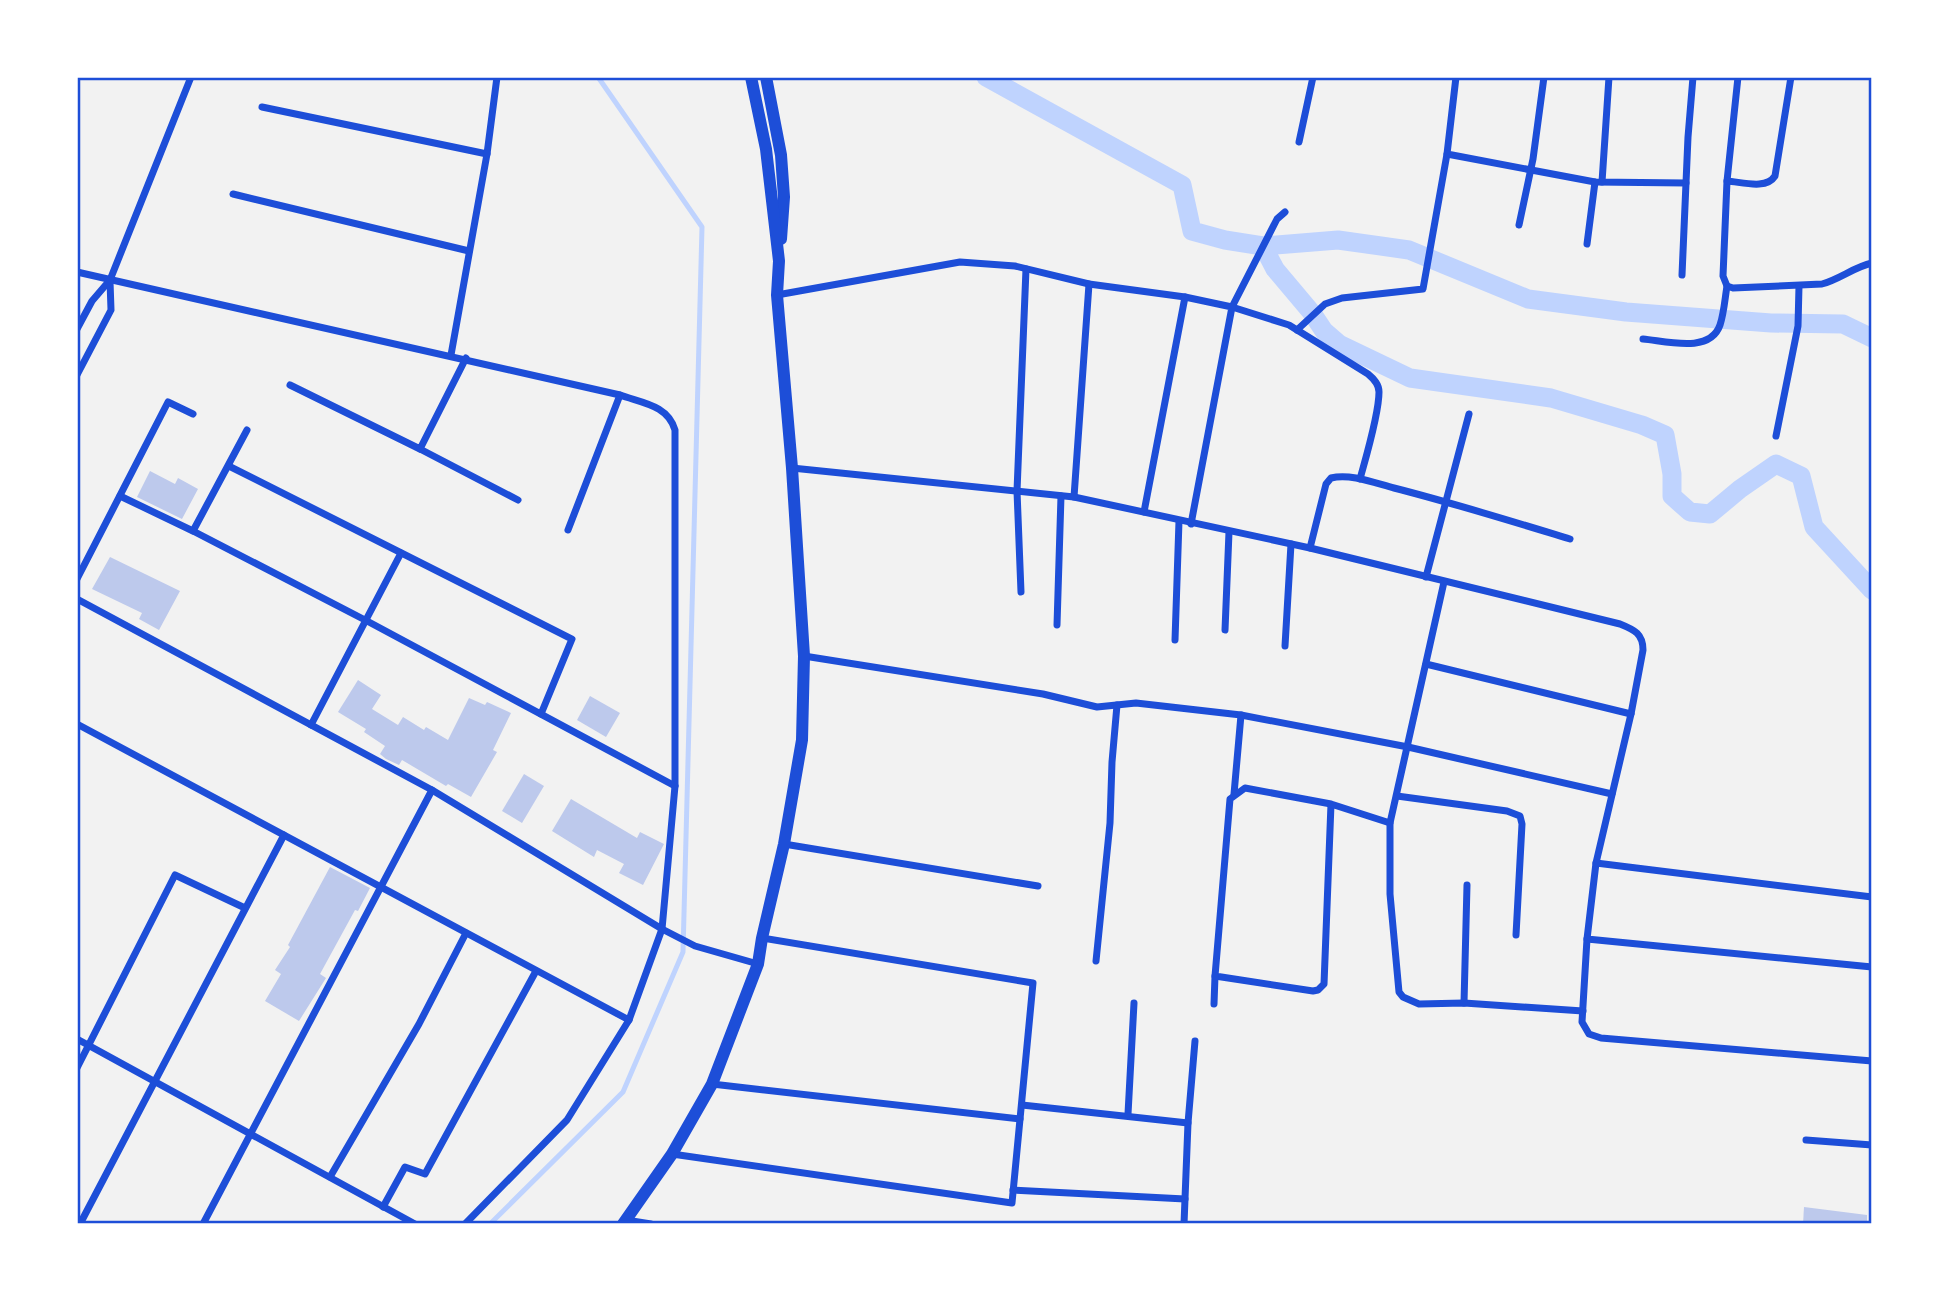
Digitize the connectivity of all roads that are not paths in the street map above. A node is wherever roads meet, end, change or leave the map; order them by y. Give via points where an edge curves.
1 (191, 77) edge
2 (497, 77) edge
3 (751, 77) edge
4 (766, 77) edge
5 (1313, 77) edge
6 (1456, 77) edge
7 (1544, 77) edge
8 (1609, 77) edge
9 (1693, 77) edge
10 (1738, 77) edge
11 (1791, 77) edge
12 (262, 107) dead end
13 (1299, 142) dead end
14 (487, 154) junction
15 (1447, 154) junction
16 (1531, 170) junction
17 (1727, 181) junction
18 (1599, 182) junction
19 (1686, 183) junction
20 (233, 194) dead end
21 (1285, 212) dead end
22 (1519, 225) dead end
23 (1587, 244) dead end
24 (469, 251) junction
25 (779, 261) junction
26 (1872, 263) edge
27 (1027, 269) junction
28 (77, 271) edge
29 (1682, 275) dead end
30 (110, 280) junction
31 (1089, 284) junction
32 (1727, 286) junction
33 (1799, 286) junction
34 (777, 295) junction
35 (1185, 297) junction
36 (1232, 307) junction
37 (77, 329) edge
38 (1297, 330) junction
39 (1643, 339) dead end
40 (450, 355) junction
41 (466, 358) junction
42 (77, 375) edge
43 (290, 385) dead end
44 (620, 395) junction
45 (194, 414) dead end
46 (1469, 414) dead end
47 (247, 430) dead end
48 (1776, 436) dead end
49 (420, 449) junction
50 (229, 466) junction
51 (792, 468) junction
52 (1360, 479) junction
53 (1017, 491) junction
54 (120, 496) junction
55 (1061, 496) junction
56 (1073, 497) junction
57 (518, 499) dead end
58 (1447, 501) junction
59 (1144, 512) junction
60 (1179, 521) junction
61 (1191, 524) junction
62 (568, 530) dead end
63 (193, 531) junction
64 (1229, 532) junction
65 (1570, 539) dead end
66 (1291, 544) junction
67 (1310, 548) junction
68 (401, 552) junction
69 (1426, 577) junction
70 (77, 579) edge
71 (1444, 582) junction
72 (1021, 592) dead end
73 (77, 599) edge
74 (367, 621) junction
75 (1057, 625) dead end
76 (1225, 630) dead end
77 (1175, 640) dead end
78 (1285, 646) dead end
79 (804, 656) junction
80 (1426, 664) junction
81 (1117, 705) junction
82 (541, 714) junction
83 (1631, 714) junction
84 (1241, 715) junction
85 (77, 724) edge
86 (311, 725) junction
87 (1408, 747) junction
88 (675, 786) junction
89 (432, 790) junction
90 (1234, 794) junction
91 (1612, 794) junction
92 (1396, 796) junction
93 (1331, 804) junction
94 (1390, 823) junction
95 (284, 835) junction
96 (784, 844) junction
97 (1596, 863) junction
98 (1467, 885) dead end
99 (1038, 886) dead end
100 (381, 887) junction
101 (1872, 897) edge
102 (246, 908) junction
103 (662, 929) junction
104 (466, 933) junction
105 (1516, 934) dead end
106 (762, 938) junction
107 (1587, 939) junction
108 (1096, 961) dead end
109 (758, 964) junction
110 (1872, 967) edge
111 (536, 971) junction
112 (1215, 976) junction
113 (1134, 1003) dead end
114 (1464, 1003) junction
115 (1214, 1004) dead end
116 (1583, 1011) junction
117 (629, 1020) junction
118 (77, 1039) edge
119 (1195, 1041) dead end
120 (89, 1046) junction
121 (1872, 1061) edge
122 (77, 1068) edge
123 (155, 1082) junction
124 (712, 1084) junction
125 (1021, 1105) junction
126 (1128, 1114) junction
127 (1020, 1119) junction
128 (1188, 1123) junction
129 (251, 1134) junction
130 (1806, 1140) dead end
131 (1872, 1145) edge
132 (672, 1154) junction
133 (330, 1177) junction
134 (1013, 1190) junction
135 (1185, 1199) junction
136 (383, 1207) junction
137 (624, 1222) edge
138 (80, 1224) edge
139 (204, 1224) edge
140 (415, 1224) edge
141 (465, 1224) edge
142 (651, 1224) edge
143 (1184, 1224) edge

1 - 30 street
2 - 14 street
3 - 25 main road via 766,149
4 - 25 main road via 784,197
5 - 13 street
6 - 15 street
7 - 16 street
8 - 18 street
9 - 19 street
10 - 17 street
11 - 17 street via 1772,181
12 - 14 street
14 - 24 street
15 - 16 street
15 - 38 street via 1424,287 1325,304
16 - 18 street
16 - 22 street
17 - 32 street via 1723,276
18 - 19 street
18 - 23 street
19 - 29 street
20 - 24 street
21 - 36 street via 1277,219
24 - 40 street
25 - 34 main road
26 - 33 street via 1835,280
27 - 31 street
27 - 34 street via 960,262
27 - 53 street
28 - 30 street
30 - 37 street
30 - 40 street
30 - 42 street via 111,310
31 - 35 street
31 - 56 street
32 - 33 street
32 - 39 street via 1720,326 1704,342
33 - 48 street via 1798,326
34 - 51 main road
35 - 36 street
35 - 59 street
36 - 38 street
36 - 61 street
38 - 52 street via 1376,382 1377,404
40 - 41 street
41 - 44 street
41 - 49 street
43 - 49 street
44 - 62 street
44 - 88 street via 663,410 675,430
45 - 54 street via 168,402
46 - 58 street
47 - 50 street
49 - 57 street
50 - 63 street
50 - 68 street
51 - 53 street
51 - 79 main road
52 - 58 street
52 - 67 street via 1344,476 1326,484
53 - 55 street
53 - 72 street
54 - 63 street
54 - 70 street
55 - 56 street
55 - 75 street
56 - 59 street
58 - 65 street
58 - 69 street
59 - 60 street
60 - 61 street
60 - 77 street
61 - 64 street
63 - 74 street
64 - 66 street
64 - 76 street
66 - 67 street
66 - 78 street
67 - 69 street
68 - 74 street
68 - 82 street via 572,639
69 - 71 street
71 - 80 street
71 - 83 street via 1634,630 1643,639 1643,650
73 - 86 street
74 - 82 street
74 - 86 street
79 - 81 street via 1043,694 1097,707
79 - 96 main road via 802,740
80 - 83 street
80 - 87 street
81 - 84 street via 1136,703
81 - 108 street
82 - 88 street
83 - 91 street
84 - 87 street
84 - 90 street
85 - 95 street
86 - 89 street
87 - 91 street
87 - 92 street
88 - 103 street
89 - 100 street
89 - 103 street
90 - 93 street via 1245,788
90 - 112 street via 1228,812
91 - 97 street
92 - 94 street
92 - 105 street via 1507,811 1520,817
93 - 94 street
93 - 112 street via 1324,984 1313,991
94 - 114 street via 1390,894 1399,992 1419,1004
95 - 100 street
95 - 102 street
96 - 99 street
96 - 106 main road
97 - 101 street
97 - 107 street
98 - 114 street
100 - 104 street
100 - 129 street
102 - 120 street via 175,875
102 - 123 street
103 - 109 street via 695,946
103 - 117 street
104 - 111 street
104 - 133 street
106 - 109 main road
106 - 125 street via 1033,983
107 - 110 street
107 - 116 street
109 - 124 main road
111 - 117 street
111 - 136 street via 425,1174 405,1167
112 - 115 street
113 - 126 street
114 - 116 street
116 - 121 street via 1582,1022 1589,1034 1601,1038
117 - 141 street via 567,1120
118 - 120 street
119 - 128 street
120 - 122 street
120 - 123 street
123 - 129 street
123 - 138 street
124 - 127 street
124 - 132 main road
125 - 126 street
125 - 127 street
126 - 128 street
127 - 134 street
128 - 135 street
129 - 133 street
129 - 139 street
130 - 131 street
132 - 134 street via 1012,1203
132 - 137 main road
133 - 136 street
134 - 135 street
135 - 143 street
136 - 140 street
137 - 142 street

